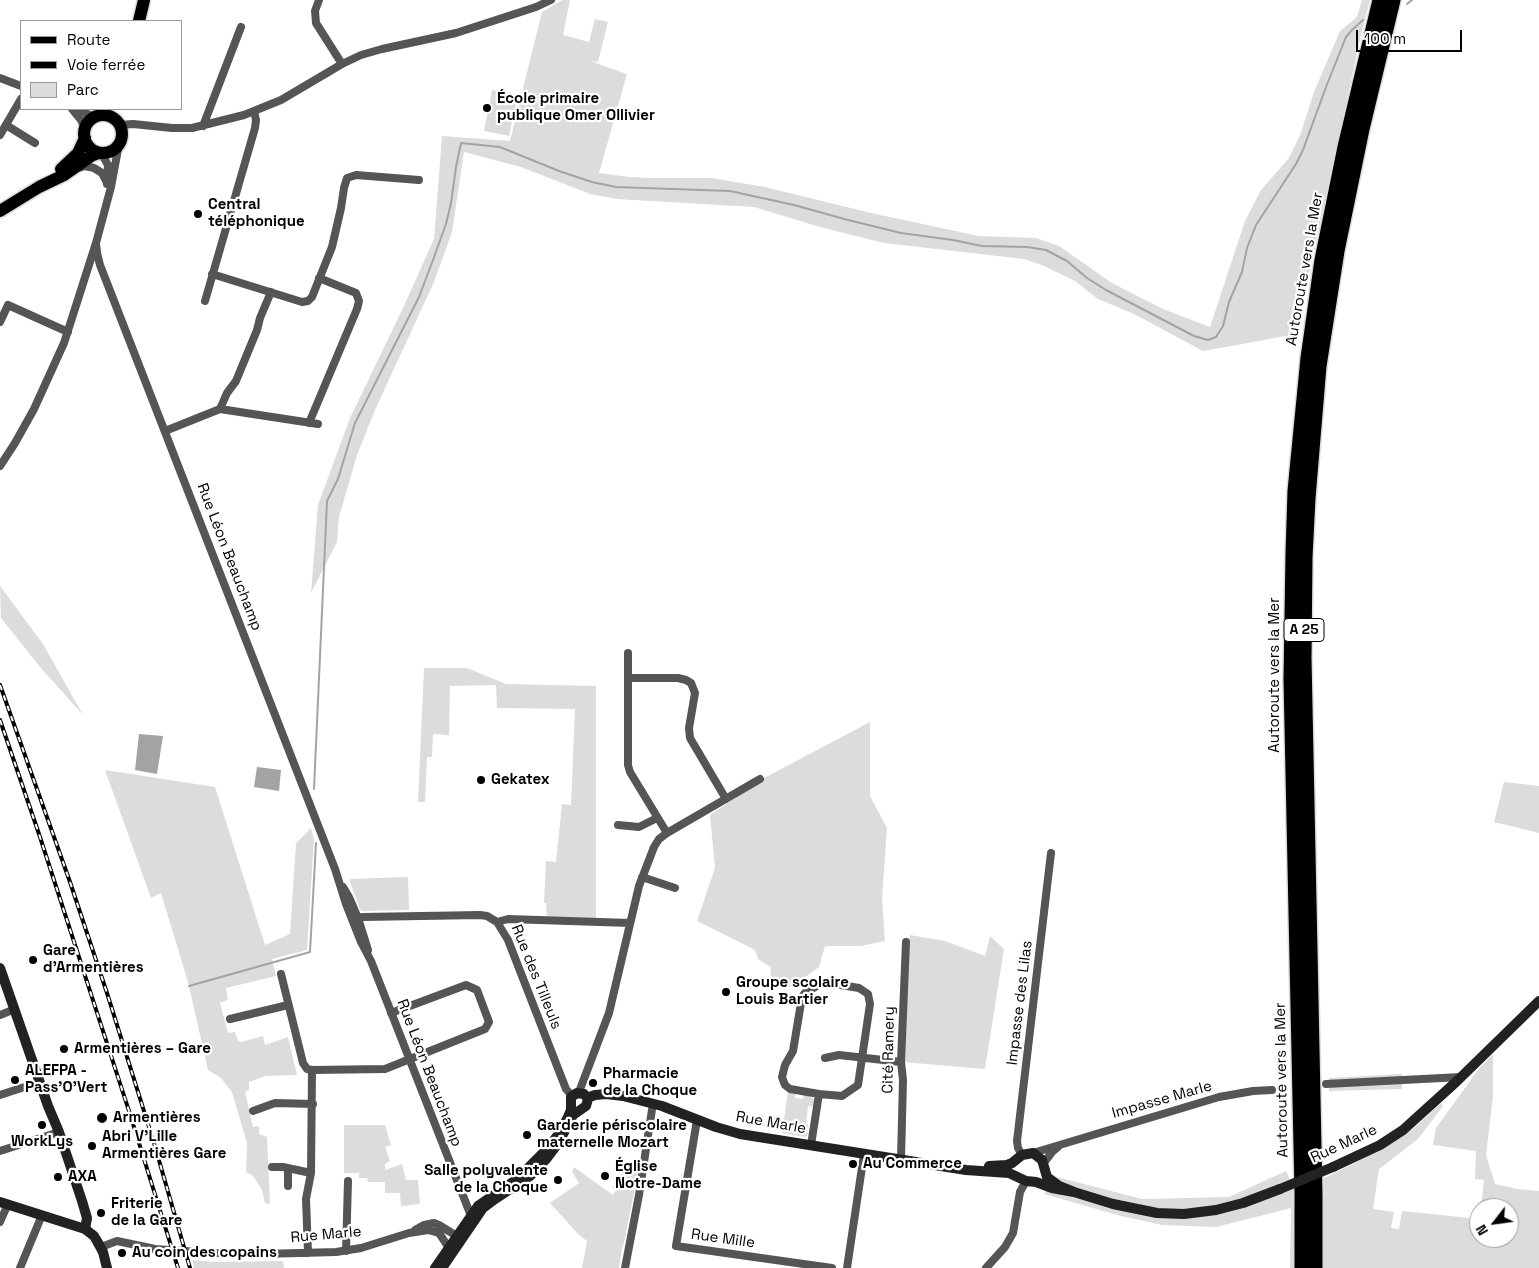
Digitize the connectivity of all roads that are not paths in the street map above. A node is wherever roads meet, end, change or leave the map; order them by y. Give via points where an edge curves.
1 (144, 0) edge
2 (319, 0) edge
3 (551, 0) edge
4 (1380, 0) edge
5 (1393, 0) edge
6 (541, 2) edge
7 (139, 20) edge
8 (241, 27) dead end
9 (342, 64) junction
10 (0, 78) edge
11 (20, 86) edge
12 (20, 101) edge
13 (73, 110) edge
14 (80, 110) edge
15 (120, 110) edge
16 (254, 112) junction
17 (105, 113) edge
18 (6, 125) junction
19 (204, 126) junction
20 (120, 131) junction
21 (85, 133) junction
22 (0, 135) edge
23 (34, 143) dead end
24 (100, 153) junction
25 (71, 170) junction
26 (419, 180) dead end
27 (107, 183) junction
28 (39, 188) junction
29 (106, 204) junction
30 (0, 211) edge
31 (96, 243) junction
32 (212, 274) junction
33 (319, 278) junction
34 (271, 292) junction
35 (205, 300) dead end
36 (0, 322) edge
37 (68, 332) junction
38 (220, 409) junction
39 (309, 423) junction
40 (318, 424) dead end
41 (165, 431) junction
42 (0, 466) edge
43 (628, 653) dead end
44 (628, 678) junction
45 (760, 779) dead end
46 (726, 799) junction
47 (658, 818) junction
48 (618, 824) dead end
49 (667, 834) junction
50 (1051, 853) dead end
51 (642, 877) junction
52 (675, 888) dead end
53 (355, 918) junction
54 (497, 922) junction
55 (630, 923) junction
56 (906, 942) dead end
57 (0, 968) edge
58 (281, 974) dead end
59 (1539, 1001) edge
60 (288, 1005) junction
61 (15, 1009) junction
62 (391, 1013) junction
63 (0, 1014) edge
64 (230, 1019) dead end
65 (862, 1057) junction
66 (825, 1058) dead end
67 (409, 1060) junction
68 (901, 1062) junction
69 (312, 1070) junction
70 (1461, 1077) junction
71 (40, 1082) junction
72 (1326, 1084) dead end
73 (1272, 1090) dead end
74 (819, 1094) junction
75 (0, 1095) edge
76 (578, 1100) junction
77 (653, 1103) junction
78 (313, 1104) junction
79 (253, 1111) dead end
80 (697, 1120) junction
81 (59, 1132) junction
82 (1062, 1144) junction
83 (811, 1145) junction
84 (0, 1151) edge
85 (864, 1154) junction
86 (1024, 1156) junction
87 (901, 1159) junction
88 (1043, 1166) junction
89 (272, 1167) dead end
90 (288, 1168) junction
91 (955, 1168) junction
92 (311, 1173) junction
93 (1025, 1180) junction
94 (348, 1181) dead end
95 (288, 1186) dead end
96 (1074, 1192) junction
97 (4, 1203) edge
98 (42, 1215) junction
99 (472, 1219) junction
100 (0, 1222) edge
101 (85, 1229) junction
102 (409, 1233) junction
103 (459, 1237) junction
104 (101, 1247) junction
105 (452, 1248) junction
106 (346, 1251) junction
107 (308, 1253) junction
108 (20, 1268) edge
109 (108, 1268) edge
110 (435, 1268) edge
111 (442, 1268) edge
112 (625, 1268) edge
113 (832, 1268) edge
114 (847, 1268) edge
115 (986, 1268) edge
116 (1302, 1268) edge
117 (1315, 1268) edge

1 - 7 main road
2 - 9 street via 315,11 316,23
3 - 6 street
4 - 116 highway, Autoroute vers la Mer / A 25 via 1344,147 1322,260 1308,358 1295,501 1291,669
5 - 117 highway, A 25 via 1360,138 1334,268 1319,366 1308,498 1304,637
6 - 9 street via 448,35 375,50
8 - 19 street
9 - 16 street via 289,96
10 - 11 street
12 - 18 street
13 - 21 street via 81,120
14 - 17 street via 86,114
15 - 20 main road
16 - 19 street
16 - 32 street via 255,128
17 - 20 main road via 113,118
17 - 21 main road via 89,121
18 - 22 street
18 - 23 street
19 - 20 street via 180,129 142,125
20 - 24 main road via 112,151
20 - 29 street
21 - 24 main road via 89,147
21 - 28 main road via 81,149
24 - 25 main road
24 - 27 street via 108,163
25 - 27 street via 85,166 94,168 102,173
25 - 28 main road
26 - 33 street via 356,174 347,178 333,243
27 - 29 street
28 - 30 main road
29 - 31 street
31 - 37 street
31 - 41 street, Rue Léon Beauchamp via 100,265
32 - 34 street
32 - 35 street
33 - 34 street via 310,299 304,302
33 - 39 street via 356,293 359,301
34 - 38 street via 236,380
36 - 37 street via 8,305
37 - 42 street via 34,409
38 - 39 street
38 - 41 street
39 - 40 street
41 - 53 street, Rue Léon Beauchamp via 340,881 344,899
43 - 44 street
44 - 46 street via 678,678 691,683 695,693 688,728 690,738
44 - 47 street via 628,765
45 - 46 street
46 - 49 street
47 - 48 street via 639,827
47 - 49 street
49 - 51 street via 654,847
50 - 86 street, Impasse des Lilas via 1017,1141
51 - 52 street
51 - 55 street
53 - 54 street, Rue des Tilleuls via 480,915
53 - 62 street, Rue Léon Beauchamp via 361,942
54 - 55 street via 508,919
54 - 76 street, Rue des Tilleuls via 508,940 566,1089
55 - 76 street via 609,1013
56 - 68 street, Cité Ramery
57 - 61 main road
58 - 60 street
59 - 70 main road, Rue Marle
60 - 64 street
60 - 69 street via 303,1063
61 - 63 street
61 - 71 main road
62 - 67 street, Rue Léon Beauchamp
62 - 67 street via 466,985 477,990 489,1022 485,1029
65 - 66 street via 839,1054
65 - 68 street
65 - 74 street via 858,1085 854,1089 842,1096
65 - 74 street via 870,1004 866,992 826,982 806,993 793,1051 782,1077 790,1089
67 - 69 street via 380,1070
67 - 99 street, Rue Léon Beauchamp
68 - 87 street, Cité Ramery
69 - 78 street
70 - 72 street
70 - 96 main road, Rue Marle, bridge via 1418,1118 1380,1146 1234,1206 1208,1212 1157,1213
71 - 75 street
71 - 81 main road
73 - 82 street, Impasse Marle via 1219,1097
74 - 83 street
76 - 77 main road, Rue Marle via 614,1094
76 - 99 main road via 542,1155 508,1186 483,1202
77 - 80 main road, Rue Marle
77 - 112 street
78 - 79 street via 275,1103
78 - 92 street
80 - 83 main road, Rue Marle via 740,1134
80 - 113 street, Rue Mille via 676,1246
81 - 84 street
81 - 101 main road via 86,1215
82 - 86 street, Impasse Marle
82 - 88 street, Impasse Marle
83 - 85 main road, Rue Marle
85 - 87 main road, Rue Marle
85 - 114 street
86 - 88 main road via 1040,1158
86 - 91 main road, Rue Marle via 1004,1166
86 - 93 main road via 1015,1168
87 - 91 main road, Rue Marle
88 - 93 main road via 1040,1176
88 - 96 main road, Rue Marle via 1047,1177 1054,1183
89 - 90 street
90 - 92 street
90 - 95 street
91 - 93 main road, Rue Marle via 1008,1173
92 - 107 street via 306,1195
93 - 96 main road, Rue Marle
93 - 115 street via 1013,1233
94 - 106 street
97 - 98 main road
97 - 100 street
98 - 101 main road
98 - 108 street
99 - 103 main road
101 - 104 main road
102 - 103 street, Rue Marle via 434,1223
102 - 105 street, Rue Marle via 435,1231
102 - 106 street, Rue Marle
103 - 105 main road
104 - 107 street, Rue Marle via 117,1241 155,1249 213,1253
104 - 109 main road
105 - 110 main road
105 - 111 main road
106 - 107 street, Rue Marle

